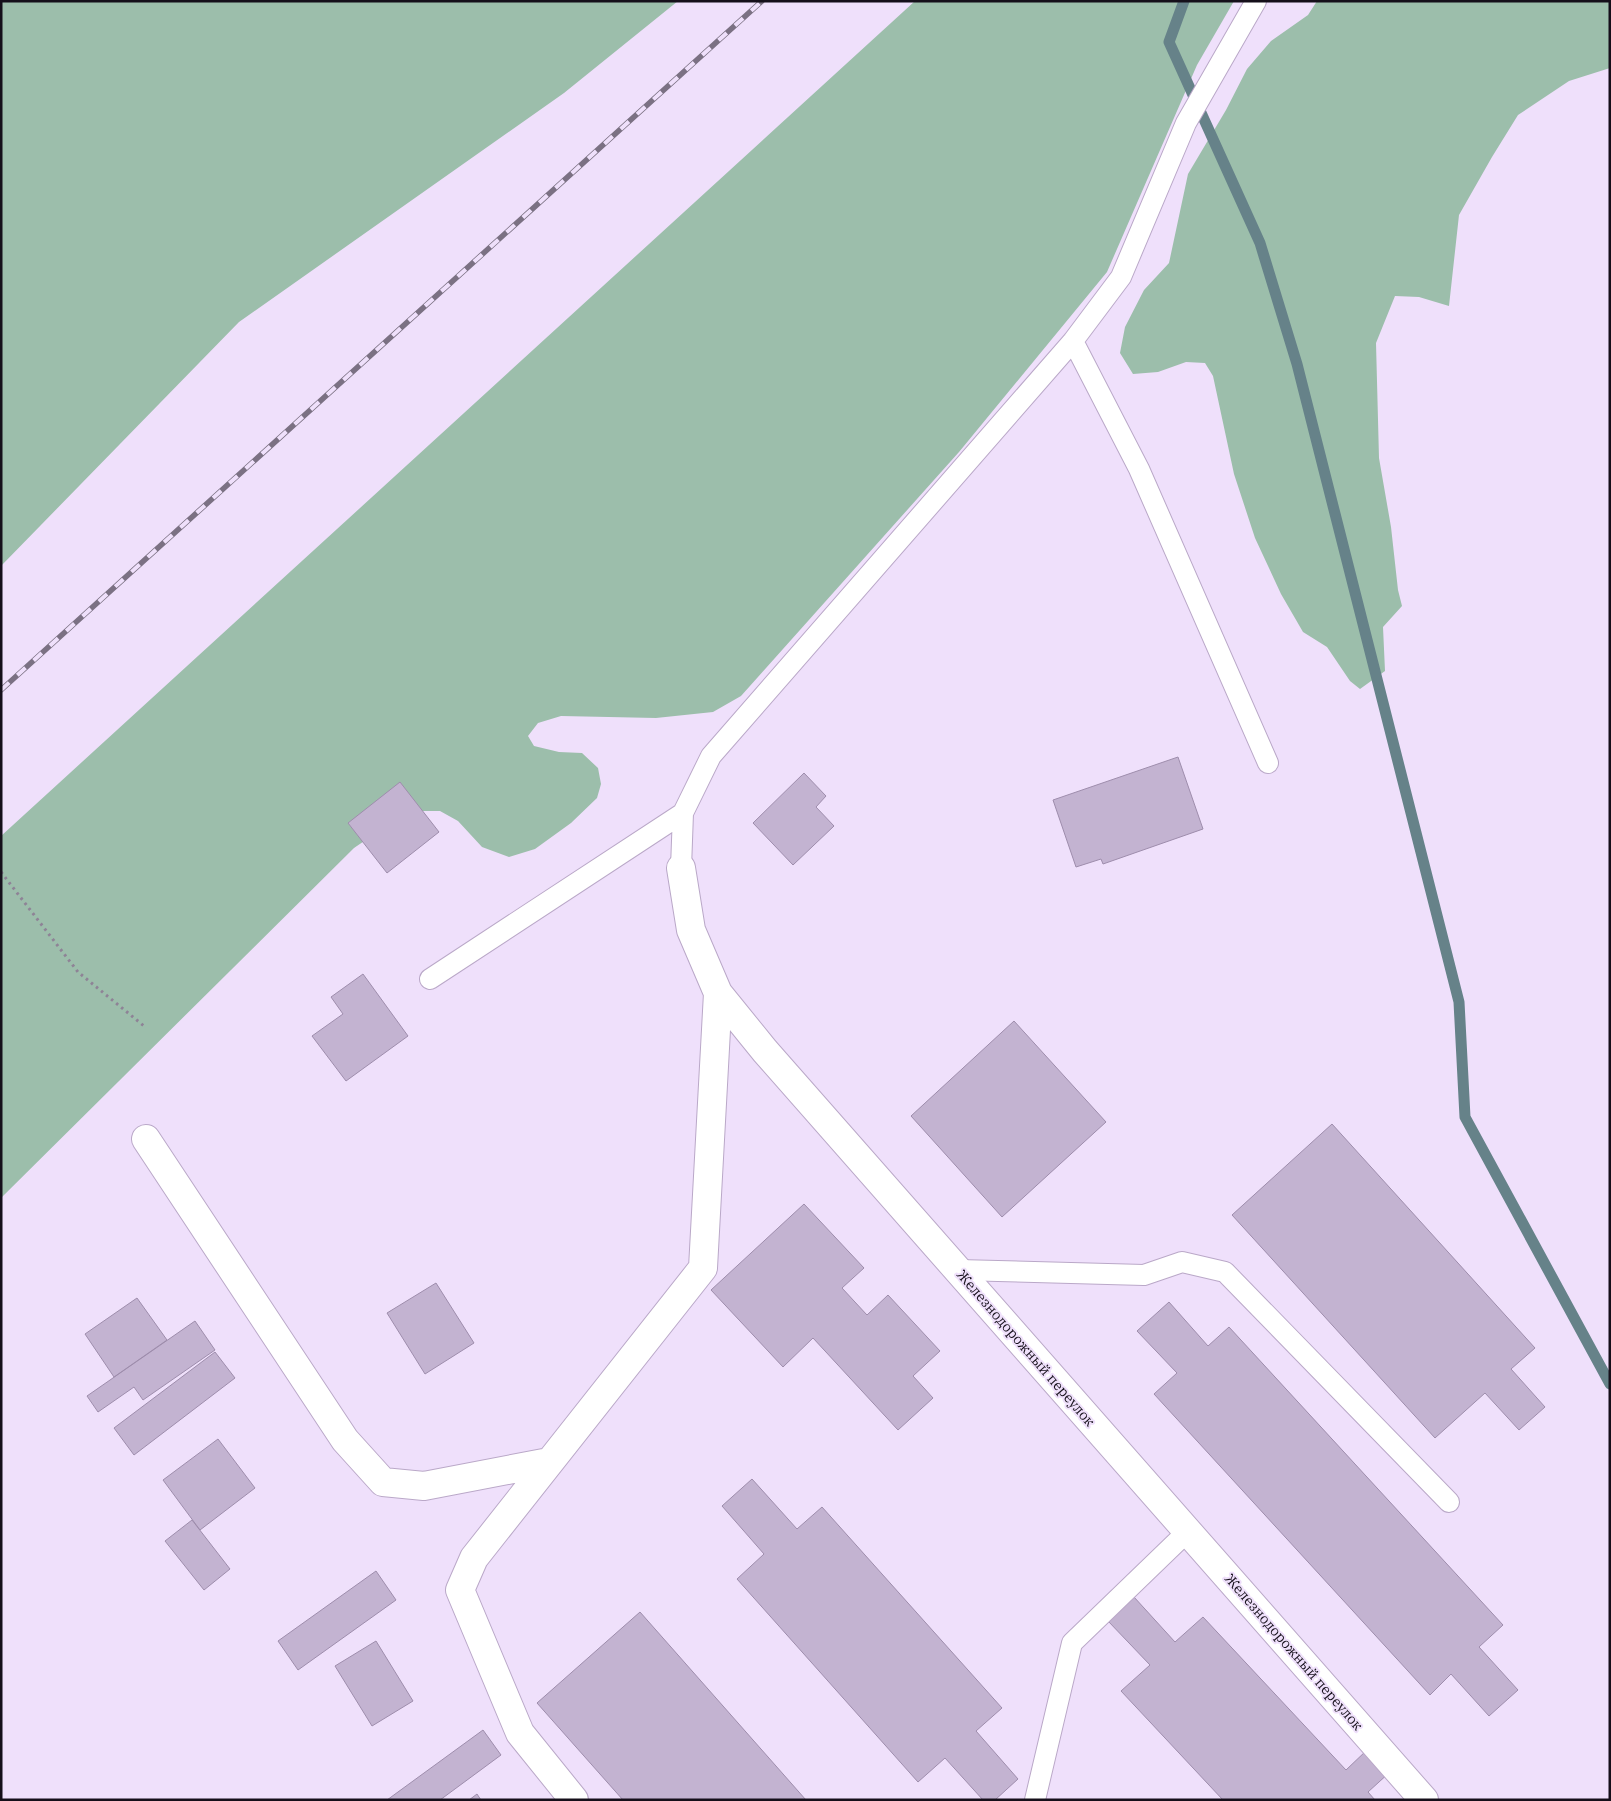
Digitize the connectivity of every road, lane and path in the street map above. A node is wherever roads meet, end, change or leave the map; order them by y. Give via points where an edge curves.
1 (1256, 1) edge
2 (1073, 341) junction
3 (1268, 763) dead end
4 (683, 813) junction
5 (680, 868) joint
6 (1, 872) edge
7 (430, 979) dead end
8 (718, 993) junction
9 (144, 1026) dead end
10 (146, 1139) dead end
11 (958, 1270) junction
12 (549, 1462) junction
13 (1449, 1502) dead end
14 (1188, 1531) junction
15 (574, 1800) edge
16 (1035, 1800) edge
17 (1424, 1800) edge

1 - 2 lane via 1186,123 1121,277
2 - 3 lane via 1139,469
2 - 4 lane via 711,756
4 - 5 lane
4 - 7 lane
5 - 8 street, Железнодорожный переулок via 691,930
6 - 9 path via 78,972
8 - 11 street, Железнодорожный переулок
8 - 12 street via 703,1268
10 - 12 street via 345,1440 383,1482 424,1486
11 - 13 lane via 1144,1275 1182,1262 1225,1272
11 - 14 street, Железнодорожный переулок
12 - 15 street via 474,1558 460,1590 520,1733
14 - 16 lane via 1072,1642
14 - 17 street, Железнодорожный переулок

